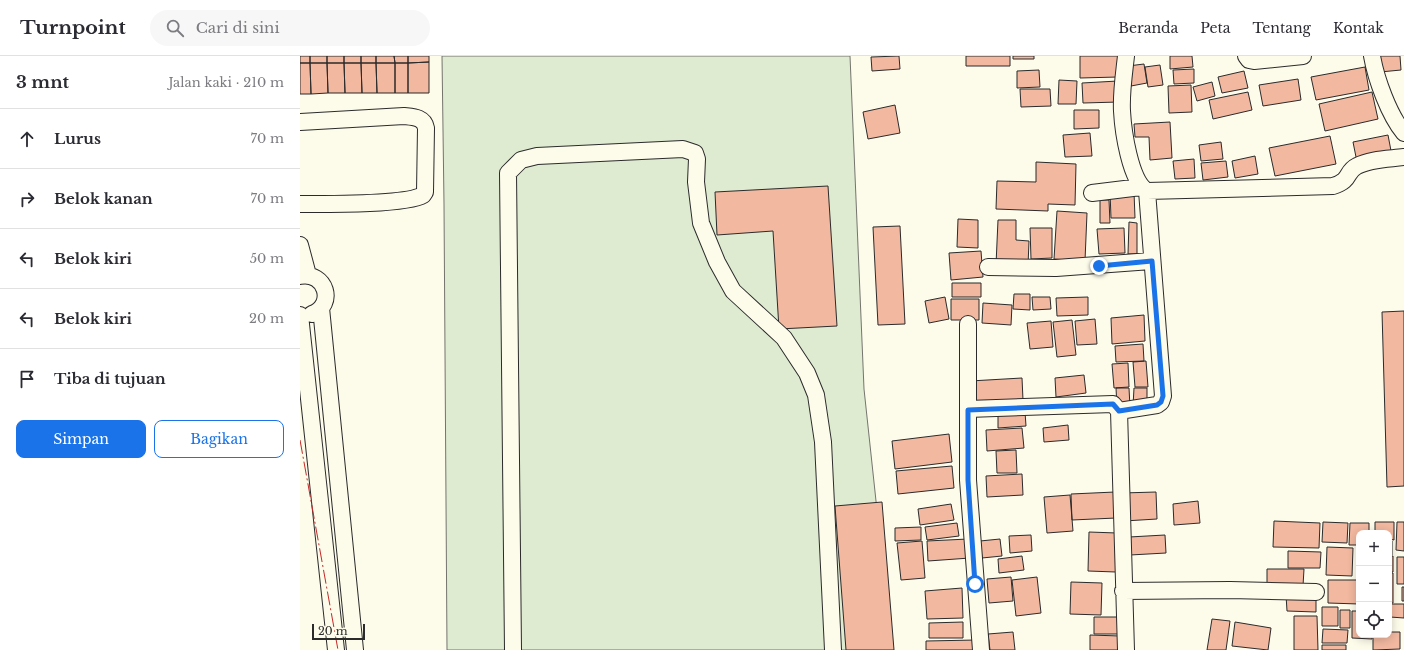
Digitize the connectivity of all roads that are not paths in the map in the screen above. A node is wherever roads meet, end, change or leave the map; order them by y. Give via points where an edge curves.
1 (1126, 56) edge
2 (1246, 56) edge
3 (1303, 56) edge
4 (1372, 56) edge
5 (300, 122) edge
6 (1404, 133) edge
7 (1404, 157) edge
8 (1144, 189) junction
9 (1092, 193) dead end
10 (300, 204) edge
11 (300, 245) edge
12 (1152, 261) junction
13 (988, 267) dead end
14 (304, 275) edge
15 (321, 308) junction
16 (300, 315) edge
17 (968, 324) dead end
18 (968, 410) junction
19 (1119, 411) junction
20 (1123, 591) junction
21 (1316, 592) dead end
22 (336, 650) edge
23 (355, 650) edge
24 (513, 650) edge
25 (833, 650) edge
26 (981, 650) edge
27 (1126, 650) edge

1 - 8 street via 1122,110 1124,126 1134,175
2 - 3 street via 1254,61
4 - 6 street via 1388,106
5 - 10 street via 404,116 420,119 426,128 425,192 419,198
7 - 8 street via 1357,165 1345,181 1333,186
8 - 9 street
8 - 12 street
11 - 14 street
12 - 13 street via 1092,266
12 - 19 street via 1163,396 1157,405
14 - 15 street via 316,278 324,288 325,301
15 - 16 street via 308,316
15 - 23 street
16 - 22 street
17 - 18 street
18 - 19 street via 1113,404
18 - 26 street via 968,480
19 - 20 street
20 - 21 street
20 - 27 street
24 - 25 street via 508,173 522,160 537,156 683,149 695,153 697,159 696,182 701,223 717,262 733,291 784,338 807,373 816,395 823,442

